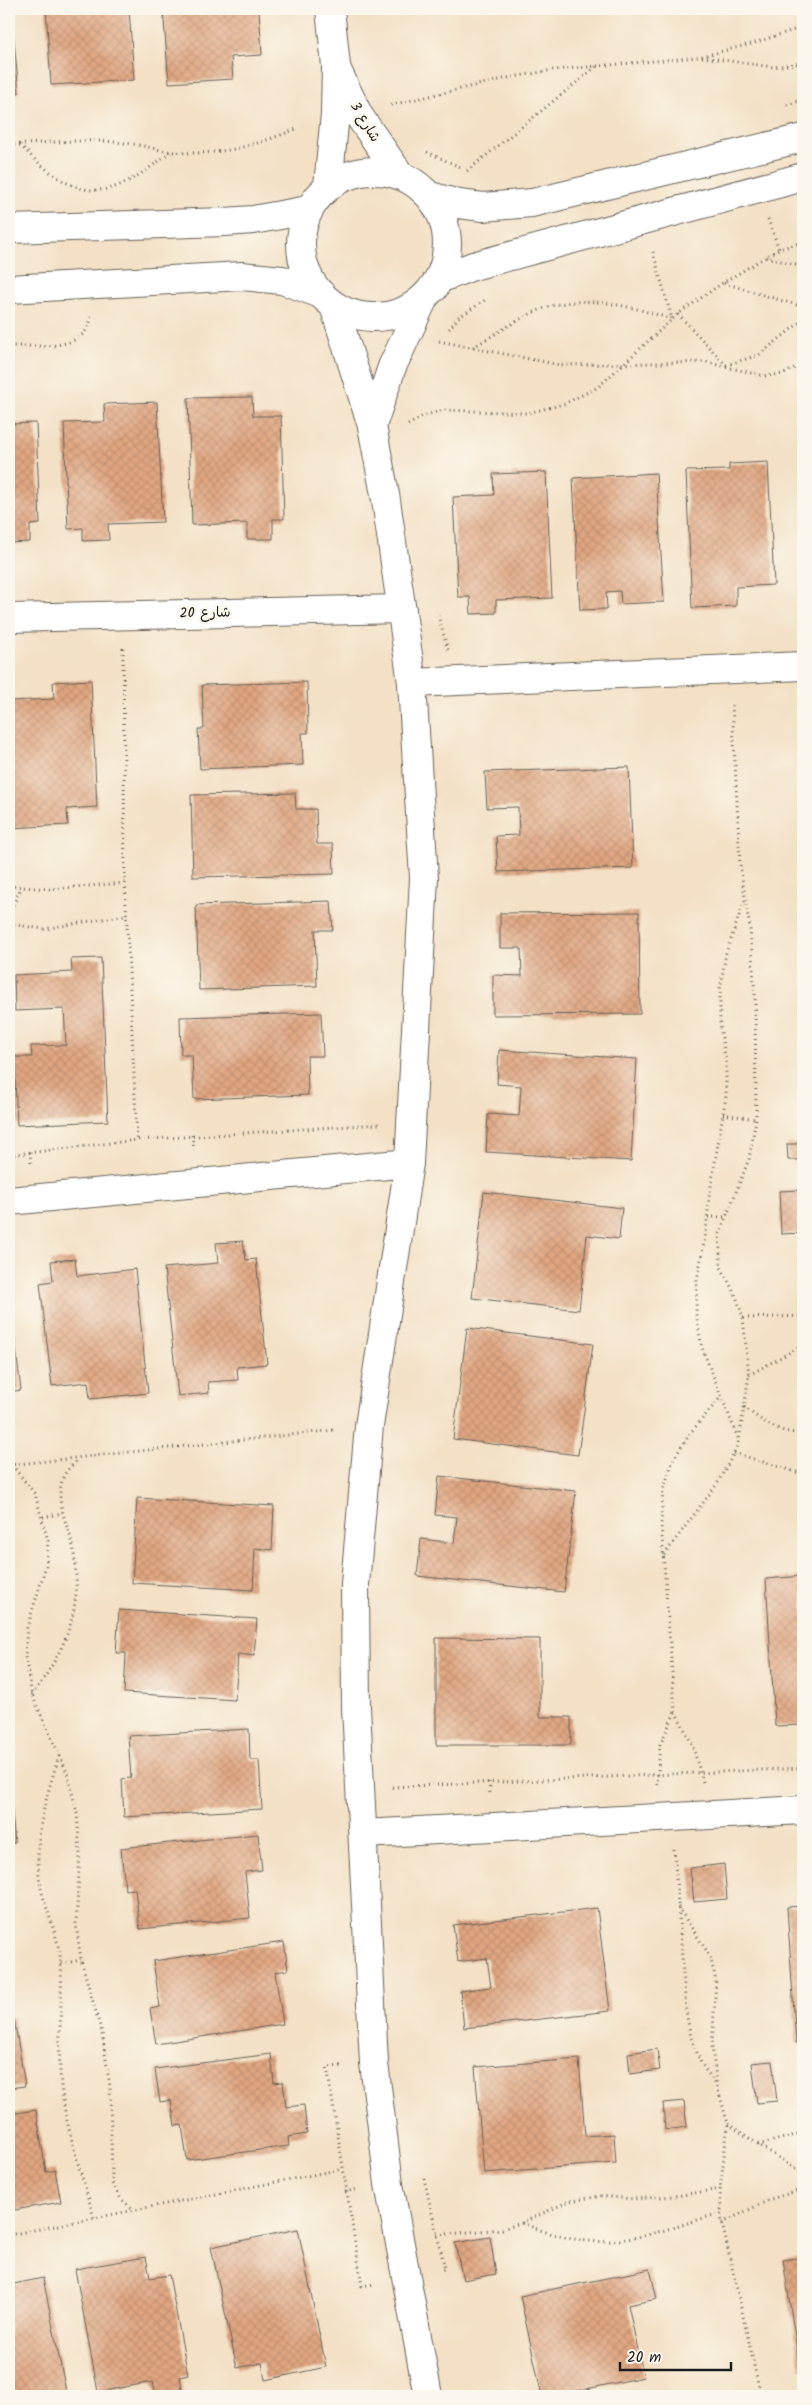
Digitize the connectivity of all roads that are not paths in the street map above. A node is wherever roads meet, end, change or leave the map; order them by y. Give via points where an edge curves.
1 (330, 9) edge
2 (347, 115) junction
3 (803, 138) edge
4 (400, 175) junction
5 (803, 178) edge
6 (328, 186) junction
7 (430, 196) junction
8 (308, 210) junction
9 (9, 229) edge
10 (9, 289) edge
11 (428, 294) junction
12 (327, 300) junction
13 (372, 426) junction
14 (402, 609) junction
15 (9, 618) edge
16 (803, 666) edge
17 (412, 683) junction
18 (408, 1163) junction
19 (9, 1201) edge
20 (803, 1810) edge
21 (363, 1834) junction
22 (428, 2396) edge

1 - 2 street, شارع 3 via 336,66
2 - 4 street, شارع 3
2 - 6 street, شارع 3
3 - 7 street via 532,203 484,207
4 - 6 street via 382,170 363,171
4 - 7 street
5 - 11 street via 473,266 439,279
6 - 8 street
7 - 11 street via 443,218 448,242 445,267
8 - 9 street via 225,222
8 - 12 street via 303,224 301,254 311,282
10 - 12 street via 242,276 282,280
11 - 12 street via 402,312 380,317 356,315
11 - 13 street via 404,339
12 - 13 street
13 - 14 street
14 - 15 street, شارع 20
14 - 17 street
16 - 17 street
17 - 18 street via 424,878
18 - 19 street
18 - 21 street via 369,1426 355,1584 356,1707
20 - 21 street
21 - 22 street via 374,2063 389,2184

